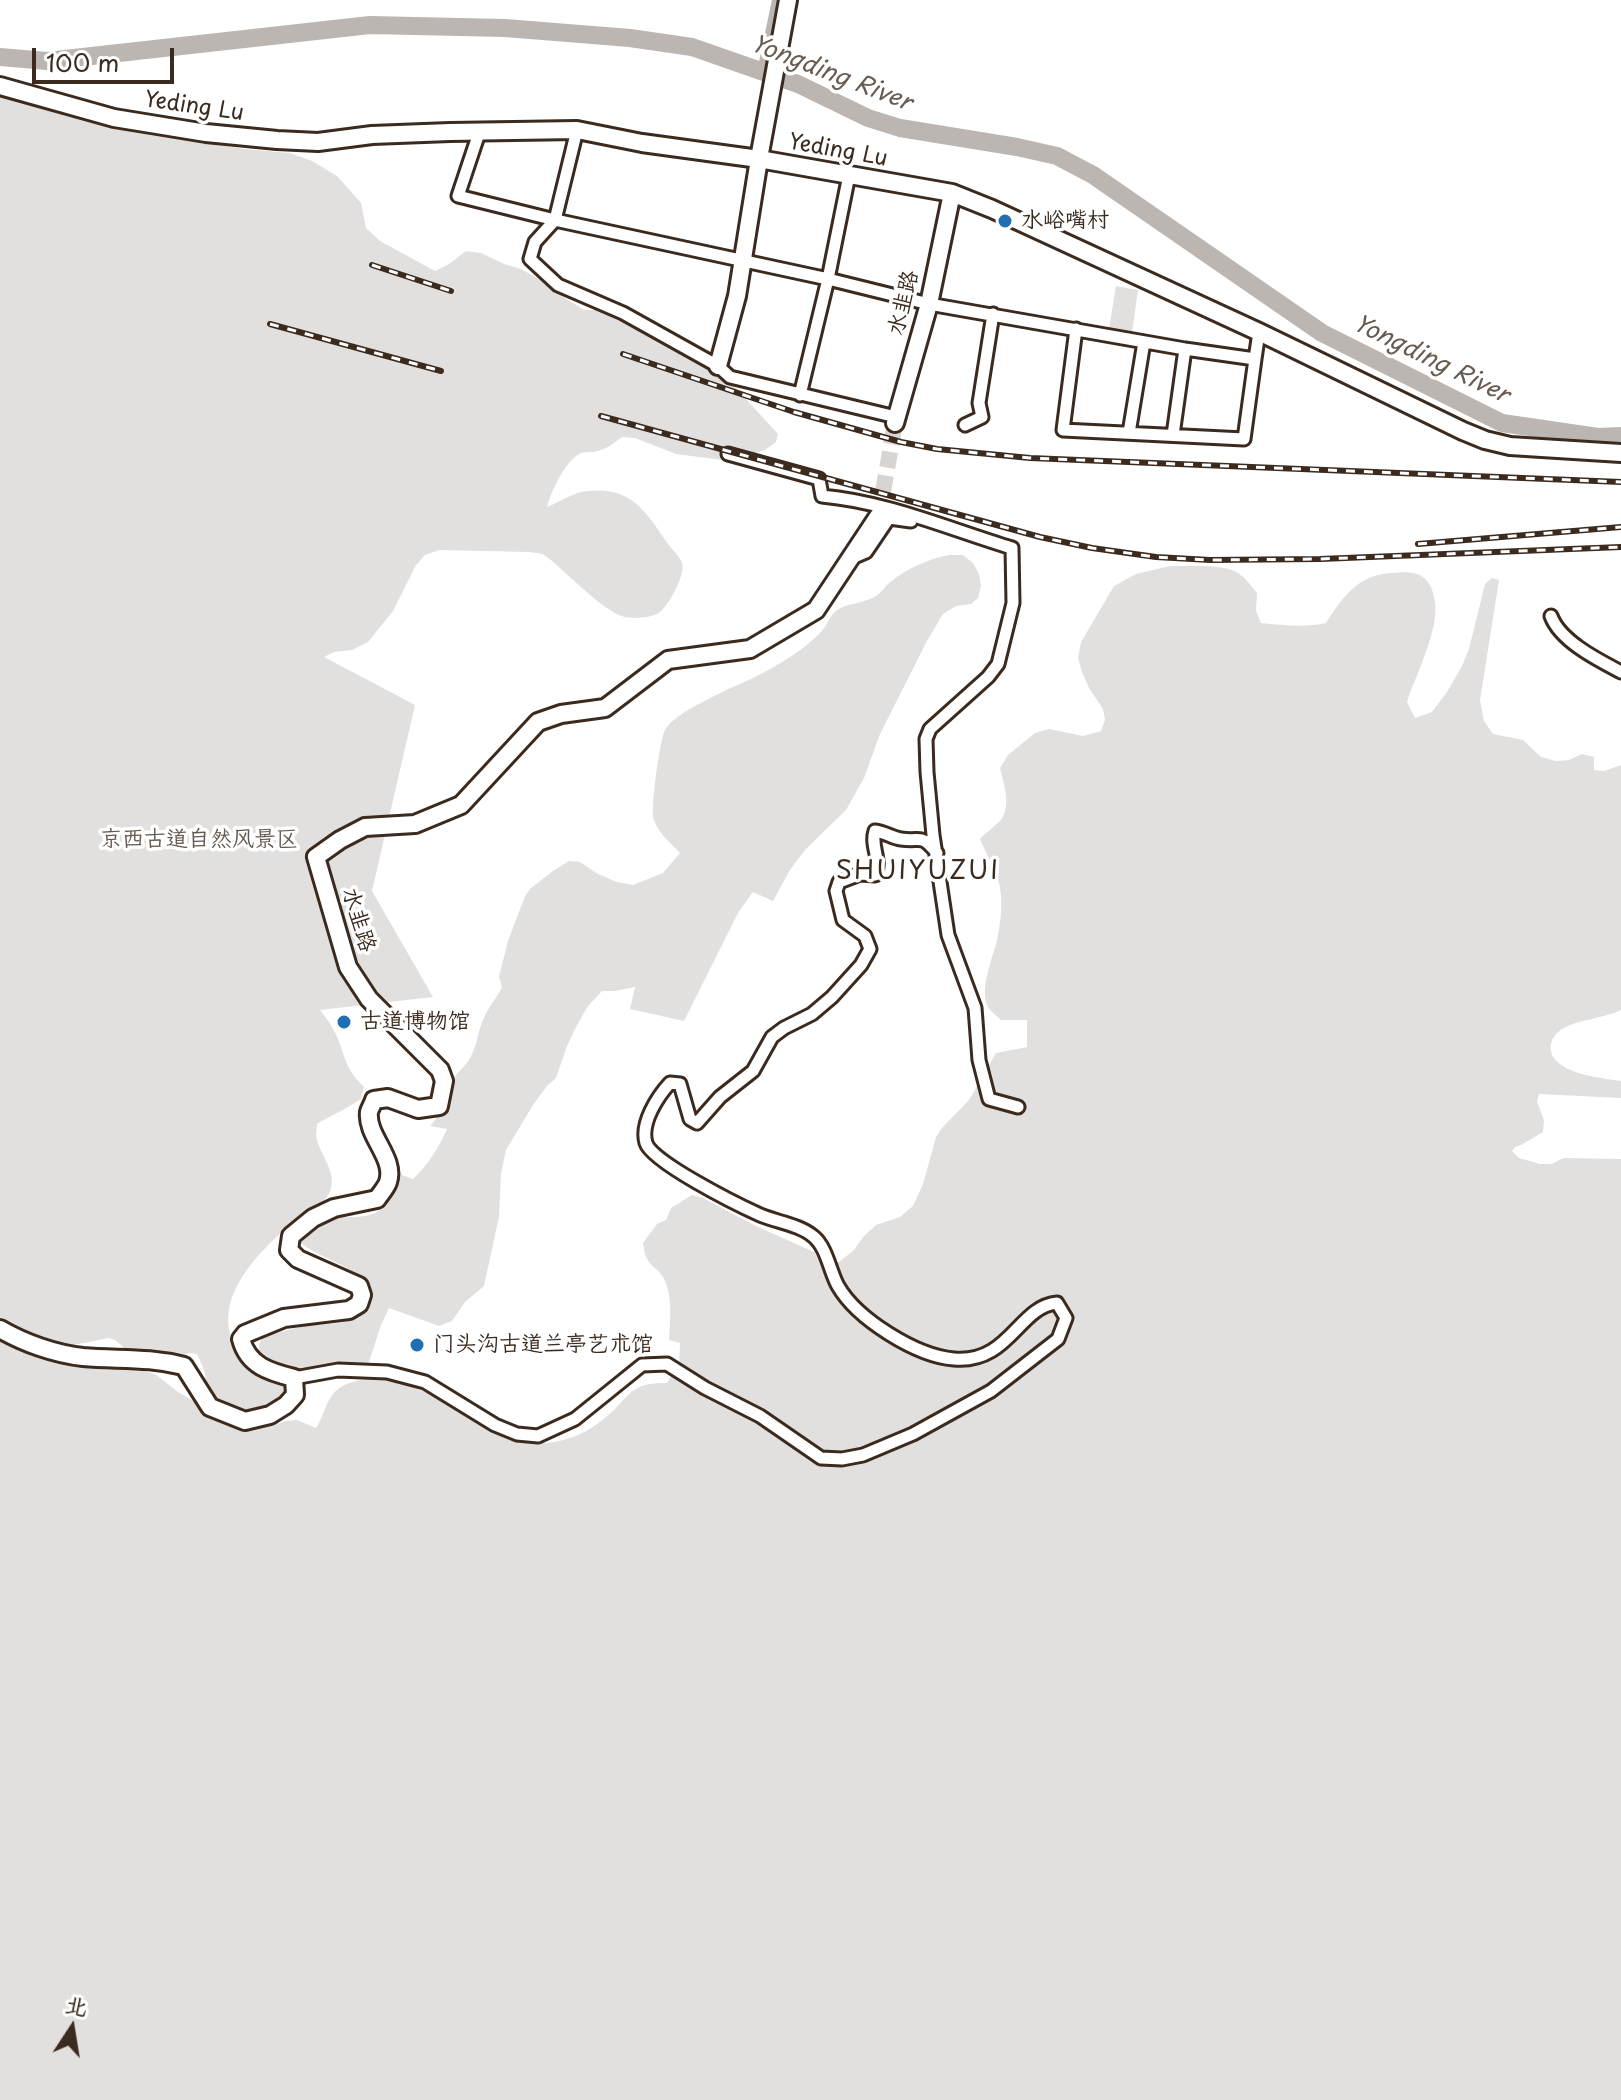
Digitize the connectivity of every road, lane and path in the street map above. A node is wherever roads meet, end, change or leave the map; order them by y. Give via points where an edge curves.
1 (788, 0) edge
2 (0, 86) edge
3 (480, 130) junction
4 (577, 130) junction
5 (759, 156) junction
6 (849, 175) junction
7 (952, 193) junction
8 (555, 220) junction
9 (743, 261) junction
10 (828, 279) junction
11 (929, 304) junction
12 (993, 314) junction
13 (1076, 329) junction
14 (1259, 332) junction
15 (1144, 342) junction
16 (1185, 349) junction
17 (1255, 359) junction
18 (718, 366) junction
19 (800, 395) junction
20 (896, 420) joint
21 (965, 425) dead end
22 (1129, 433) junction
23 (1173, 435) junction
24 (1621, 453) edge
25 (728, 454) dead end
26 (879, 515) tunnel mouth
27 (934, 523) junction
28 (851, 558) junction
29 (1551, 616) dead end
30 (1621, 672) edge
31 (937, 853) junction
32 (1018, 1107) dead end
33 (0, 1329) edge
34 (294, 1378) junction

1 - 5 street
2 - 3 street, Yeding Lu via 114,118 277,140 318,142
3 - 4 street, Yeding Lu
3 - 8 street via 458,196
4 - 5 street, Yeding Lu
4 - 8 street
5 - 6 street, Yeding Lu
5 - 9 street
6 - 7 street, Yeding Lu
6 - 10 street
7 - 11 street, 水韭路
7 - 14 street, Yeding Lu
8 - 9 street
8 - 18 street via 535,242 530,259 558,285 623,313
9 - 10 street
9 - 18 street
10 - 11 street
10 - 19 street
11 - 12 street
11 - 20 street, 水韭路
12 - 13 street
12 - 21 street via 979,403 982,417
13 - 15 street
13 - 22 street via 1063,430
14 - 17 street
14 - 24 street, Yeding Lu via 1485,440
15 - 16 street
15 - 22 street
16 - 17 street
16 - 23 street
17 - 23 street via 1244,439
18 - 19 street via 730,377
19 - 20 street
22 - 23 street
25 - 27 street via 819,479 822,496
26 - 28 street, 水韭路
27 - 28 street via 889,518 866,552
27 - 31 street via 1012,548 1013,603 998,664 939,719 926,739
28 - 34 street, 水韭路 via 816,610 750,649 668,660 605,708 538,722 461,805 415,824 365,827 316,857 348,967 369,999 440,1070 444,1081 439,1106 418,1109 388,1098 374,1100 371,1128 388,1165 384,1188 377,1199 334,1208 291,1236 289,1250 298,1259 359,1286 362,1295 349,1310 284,1318 241,1339 250,1359 265,1370
29 - 30 street via 1572,642
31 - 32 street via 948,935 975,1008 989,1099
31 - 34 street via 920,838 898,839 875,831 875,875 839,882 836,891 843,920 865,936 870,949 861,965 812,1014 772,1037 753,1071 697,1123 690,1119 680,1084 670,1083 656,1099 645,1142 650,1152 680,1173 815,1238 848,1301 900,1341 955,1359 987,1354 1030,1317 1057,1303 1066,1318 1058,1339 991,1391 913,1434 842,1459 821,1458 760,1416 667,1364 642,1365 575,1419 538,1436 495,1425 425,1382 387,1372 338,1370
33 - 34 street via 80,1357 184,1366 210,1407 245,1421 286,1405 295,1395

